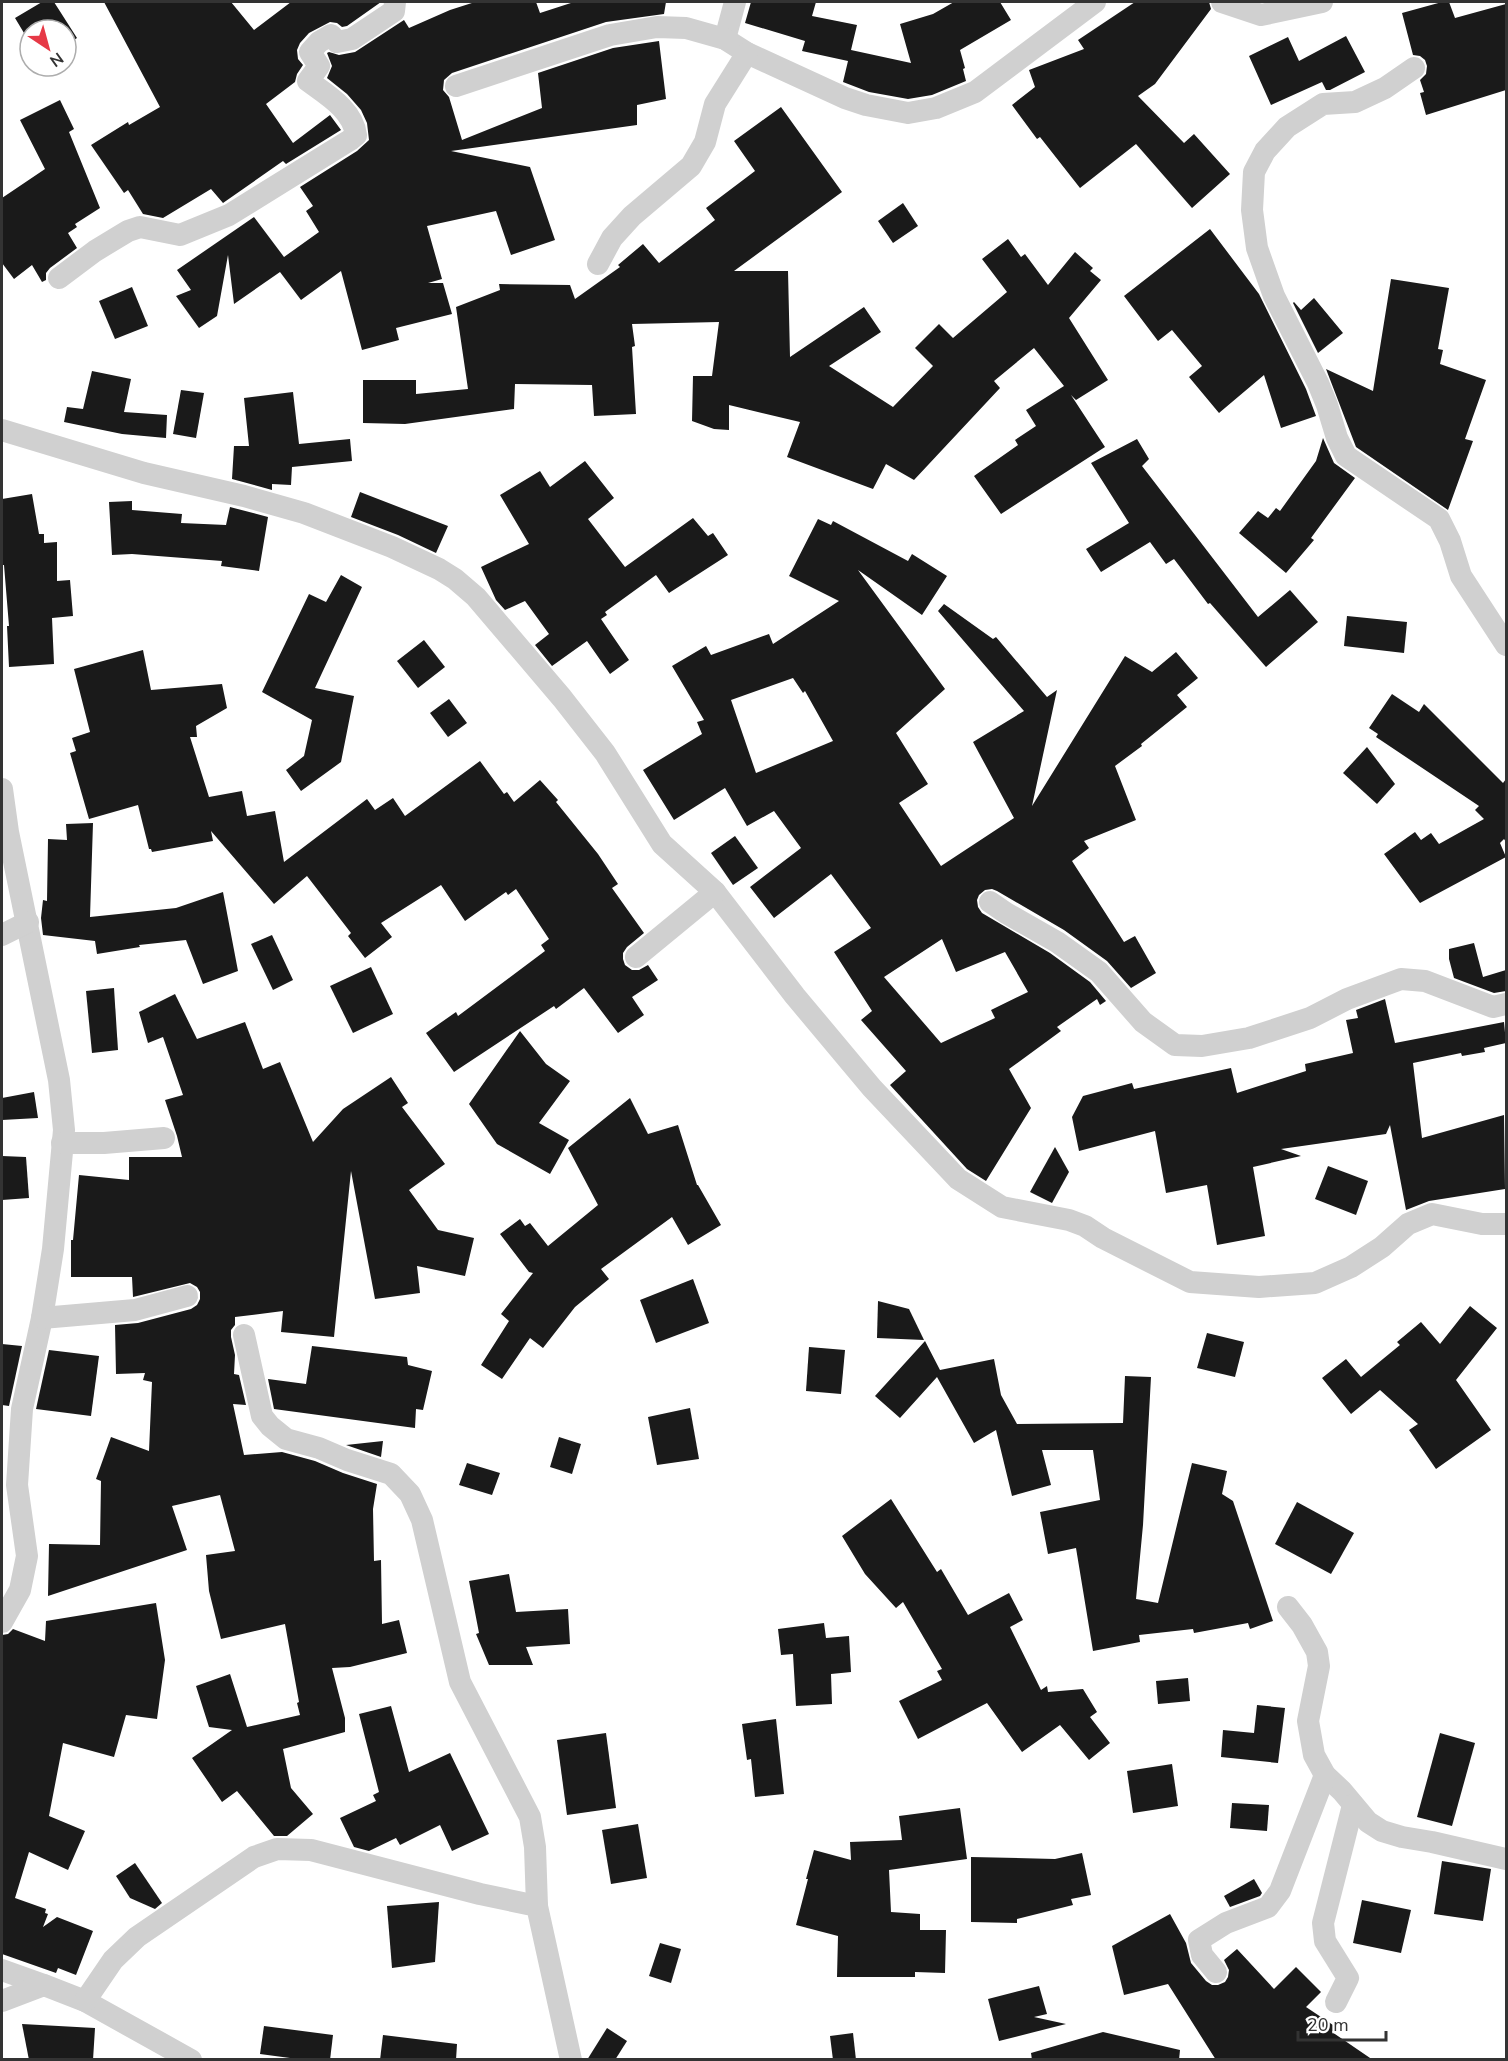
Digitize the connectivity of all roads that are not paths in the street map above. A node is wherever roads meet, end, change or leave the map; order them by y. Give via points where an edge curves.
1 (395, 2) edge
2 (735, 2) edge
3 (1095, 2) edge
4 (1222, 2) edge
5 (1322, 2) edge
6 (725, 39) junction
7 (747, 53) junction
8 (1414, 68) dead end
9 (456, 86) dead end
10 (598, 264) dead end
11 (59, 278) dead end
12 (2, 430) edge
13 (1506, 645) edge
14 (2, 789) edge
15 (715, 892) junction
16 (990, 902) dead end
17 (28, 922) junction
18 (2, 935) edge
19 (636, 957) dead end
20 (1506, 1004) edge
21 (164, 1138) dead end
22 (62, 1143) junction
23 (1506, 1224) edge
24 (187, 1296) dead end
25 (42, 1318) junction
26 (244, 1335) dead end
27 (1288, 1607) dead end
28 (2, 1622) edge
29 (1325, 1775) junction
30 (1353, 1805) junction
31 (1506, 1859) edge
32 (537, 1906) junction
33 (2, 1970) edge
34 (1216, 1971) dead end
35 (44, 1985) junction
36 (2, 2001) edge
37 (85, 2001) junction
38 (1336, 2002) dead end
39 (191, 2060) edge
40 (571, 2060) edge

1 - 11 street via 394,11 352,39 337,42 331,35 310,52 320,66 308,81 336,101 355,124 356,135 229,215 180,235 140,227 128,231
2 - 6 street
3 - 7 street via 975,92 936,108 908,113 845,98
4 - 5 street via 1261,15
6 - 7 street
6 - 9 street via 686,28 657,27 610,35
7 - 10 street via 715,104 705,142 691,166 632,216 612,238
8 - 13 street via 1386,88 1355,102 1323,104 1287,127 1265,151 1254,172 1252,210 1257,248 1274,296 1318,383 1346,456 1439,519 1461,576
12 - 15 street via 144,473 304,513 392,547 455,579 476,597 605,753 662,844
14 - 17 street
15 - 19 street
15 - 23 street via 872,1088 958,1179 1002,1207 1070,1220 1190,1282 1259,1287 1315,1283 1351,1267 1408,1224 1432,1214 1482,1224
16 - 20 street via 1099,972 1143,1022 1175,1045 1202,1046 1249,1038 1310,1018 1401,979 1425,981 1493,1007
17 - 18 street
17 - 22 street via 60,1080
21 - 22 street
22 - 25 street via 53,1249
24 - 25 street via 135,1310
25 - 28 street via 21,1419 17,1485 27,1556 20,1590
26 - 32 street via 262,1416 270,1426 286,1439 391,1474 410,1494 422,1520 460,1682 530,1817
27 - 29 street via 1317,1652 1319,1666 1308,1721 1314,1755
29 - 30 street
29 - 34 street via 1280,1892 1268,1907 1226,1923 1199,1940 1202,1955
30 - 31 street via 1382,1831
30 - 38 street via 1323,1923 1325,1941 1348,1978
32 - 37 street via 311,1850 277,1849 254,1857 137,1937 113,1960
32 - 40 street
33 - 35 street
35 - 36 street
35 - 37 street
37 - 39 street

